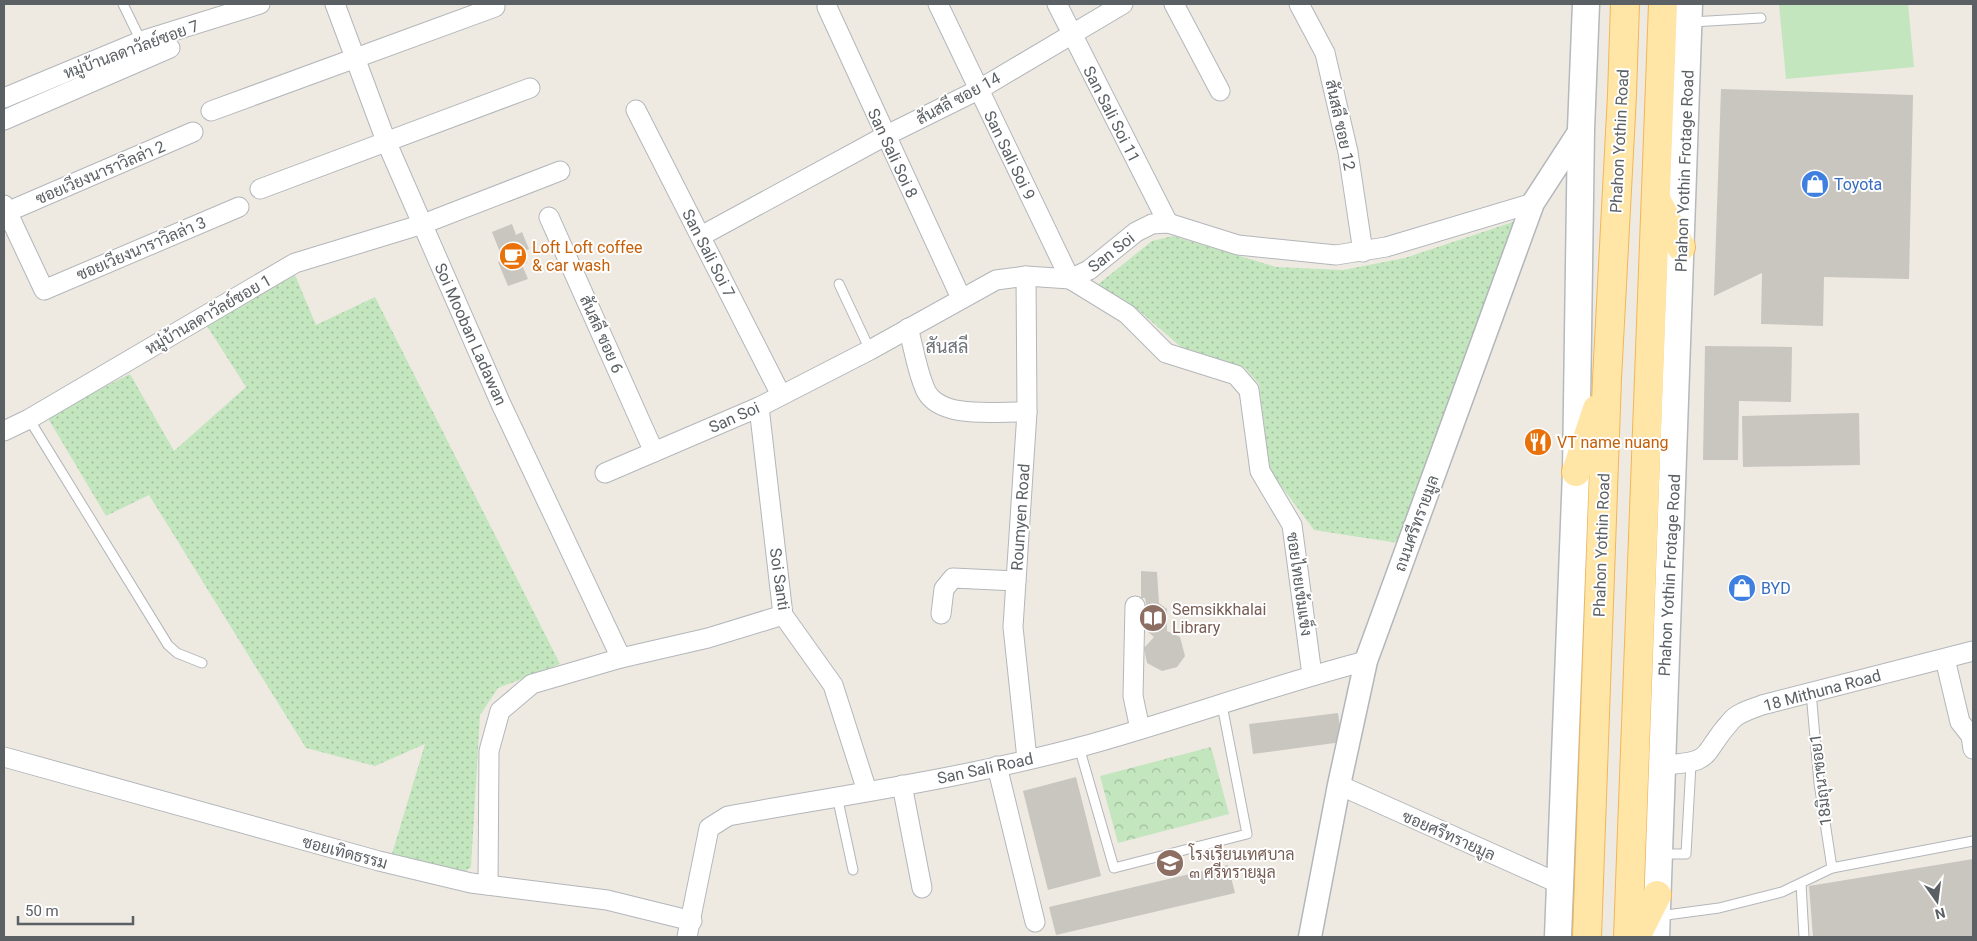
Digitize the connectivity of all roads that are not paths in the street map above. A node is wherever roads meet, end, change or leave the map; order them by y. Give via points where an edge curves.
1 (123, 4) edge
2 (260, 4) edge
3 (335, 4) edge
4 (938, 4) edge
5 (1057, 4) edge
6 (1123, 4) edge
7 (1174, 4) edge
8 (1299, 4) edge
9 (1586, 4) edge
10 (1624, 4) edge
11 (1663, 4) edge
12 (827, 7) dead end
13 (495, 8) dead end
14 (1689, 13) edge
15 (1761, 18) dead end
16 (1071, 34) junction
17 (141, 42) junction
18 (170, 48) dead end
19 (356, 59) junction
20 (530, 88) dead end
21 (978, 90) junction
22 (1220, 91) dead end
23 (4, 98) edge
24 (636, 110) dead end
25 (211, 111) dead end
26 (4, 120) edge
27 (1581, 129) junction
28 (193, 132) dead end
29 (885, 136) junction
30 (386, 141) junction
31 (560, 171) dead end
32 (260, 189) dead end
33 (1657, 202) junction
34 (1533, 203) junction
35 (239, 207) dead end
36 (5, 209) edge
37 (549, 217) dead end
38 (1168, 223) junction
39 (423, 224) junction
40 (701, 236) junction
41 (1681, 247) junction
42 (1363, 252) junction
43 (1026, 276) junction
44 (1070, 279) junction
45 (839, 284) dead end
46 (961, 298) junction
47 (908, 328) junction
48 (870, 350) junction
49 (1607, 379) junction
50 (781, 395) junction
51 (759, 407) junction
52 (1027, 412) junction
53 (30, 419) junction
54 (4, 431) edge
55 (654, 452) junction
56 (1576, 472) junction
57 (605, 473) dead end
58 (1016, 581) junction
59 (1135, 606) dead end
60 (941, 614) dead end
61 (783, 615) junction
62 (1973, 652) edge
63 (621, 658) junction
64 (1945, 659) junction
65 (1366, 661) junction
66 (202, 664) dead end
67 (1312, 675) junction
68 (1811, 692) junction
69 (1222, 705) junction
70 (1140, 729) junction
71 (1079, 747) junction
72 (1973, 749) edge
73 (4, 757) edge
74 (1028, 759) junction
75 (1691, 764) junction
76 (1661, 765) junction
77 (997, 766) junction
78 (902, 785) junction
79 (1339, 785) junction
80 (867, 791) junction
81 (837, 796) junction
82 (1973, 841) edge
83 (1659, 854) junction
84 (1832, 868) junction
85 (853, 870) dead end
86 (1560, 884) junction
87 (1802, 884) junction
88 (488, 885) junction
89 (922, 888) dead end
90 (1656, 916) edge
91 (1035, 922) dead end
92 (690, 929) edge
93 (1310, 937) edge
94 (1558, 937) edge
95 (1587, 937) edge
96 (1628, 937) edge
97 (1636, 937) edge
98 (1804, 937) edge

1 - 17 lane
2 - 17 street, หมู่บ้านลดาวัลย์ซอย 7
3 - 19 street, Soi Mooban Ladawan
4 - 21 street, San Sali Soi 9
5 - 16 street, San Sali Soi 11
6 - 16 street, สันสลี ซอย 14
7 - 22 street
8 - 42 street, สันสลี ซอย 12 via 1325,53 1348,152
9 - 27 main road
10 - 49 main road, Phahon Yothin Road
11 - 33 main road
12 - 29 street, San Sali Soi 8
13 - 19 street
14 - 15 lane
14 - 41 main road, Phahon Yothin Frotage Road
16 - 21 street, สันสลี ซอย 14
16 - 38 street, San Sali Soi 11
17 - 23 street, หมู่บ้านลดาวัลย์ซอย 7
18 - 26 street
19 - 25 street
19 - 30 street, Soi Mooban Ladawan
20 - 30 street
21 - 29 street, สันสลี ซอย 14
21 - 44 street, San Sali Soi 9
24 - 40 street, San Sali Soi 7
27 - 34 street, ถนนศรีทรายมูล
27 - 56 main road
28 - 36 street, ซอยเวียงนาราวิลล่า 2
29 - 40 street, สันสลี ซอย 14
29 - 46 street, San Sali Soi 8
30 - 32 street
30 - 39 street, Soi Mooban Ladawan
31 - 39 street, หมู่บ้านลดาวัลย์ซอย 1
33 - 41 main road
33 - 96 main road
34 - 42 street, San Soi
34 - 65 street, ถนนศรีทรายมูล
35 - 36 street, ซอยเวียงนาราวิลล่า 3 via 44,290
37 - 55 street, สันสลี ซอย 6
38 - 42 street, San Soi via 1238,245 1336,255
38 - 44 street, San Soi via 1152,224 1136,232 1090,270
39 - 53 street, หมู่บ้านลดาวัลย์ซอย 1 via 295,263
39 - 63 street, Soi Mooban Ladawan via 502,404
40 - 50 street, San Sali Soi 7
41 - 76 main road, Phahon Yothin Frotage Road
43 - 44 street, San Soi
43 - 46 street, San Soi via 996,280
43 - 52 street, Roumyen Road
44 - 67 street, ซอยไทยเข้มแข็ง via 1127,314 1166,353 1236,375 1249,390 1260,471 1292,525
45 - 48 lane
46 - 47 street, San Soi
47 - 48 street, San Soi
47 - 52 street via 924,384 938,404 954,410
48 - 50 street, San Soi
49 - 56 main road
49 - 95 main road, Phahon Yothin Road
50 - 51 street, San Soi
51 - 55 street, San Soi
51 - 61 street, Soi Santi
52 - 58 street, Roumyen Road
53 - 54 street, หมู่บ้านลดาวัลย์ซอย 1
53 - 66 lane via 168,644 177,653
55 - 57 street, San Soi
56 - 86 main road
58 - 60 street via 953,578 944,589
58 - 74 street, Roumyen Road via 1013,627
59 - 70 street via 1133,696
61 - 63 street via 708,638
61 - 80 street, Soi Santi via 833,685
62 - 64 street, 18 Mithuna Road
63 - 88 street via 532,684 500,711 489,751
64 - 68 street, 18 Mithuna Road
64 - 72 street via 1960,722 1971,736
65 - 67 street, San Sali Road
65 - 79 street, ถนนศรีทรายมูล
67 - 69 street, San Sali Road
68 - 75 street, 18 Mithuna Road via 1762,704 1732,719 1707,755
68 - 84 lane, 18มิถุนาซอย1 via 1819,783
69 - 70 street, San Sali Road
69 - 71 lane via 1247,834 1114,868
70 - 71 street, San Sali Road
71 - 74 street, San Sali Road
73 - 88 street, ซอยเทิดธรรม via 379,861
74 - 77 street, San Sali Road
75 - 76 street
75 - 83 lane via 1686,854
76 - 83 main road, Phahon Yothin Frotage Road
77 - 78 street, San Sali Road
77 - 91 street
78 - 80 street, San Sali Road
78 - 89 street
79 - 86 street, ซอยศรีทรายมูล
79 - 93 street, ถนนศรีทรายมูล
80 - 81 street, San Sali Road
81 - 85 lane
81 - 92 street, San Sali Road via 728,816 709,828
82 - 84 lane
83 - 90 main road, Phahon Yothin Frotage Road
84 - 87 lane
86 - 94 main road
87 - 90 lane via 1718,908
87 - 98 lane
88 - 92 street, ซอยเทิดธรรม via 607,900
90 - 97 main road

